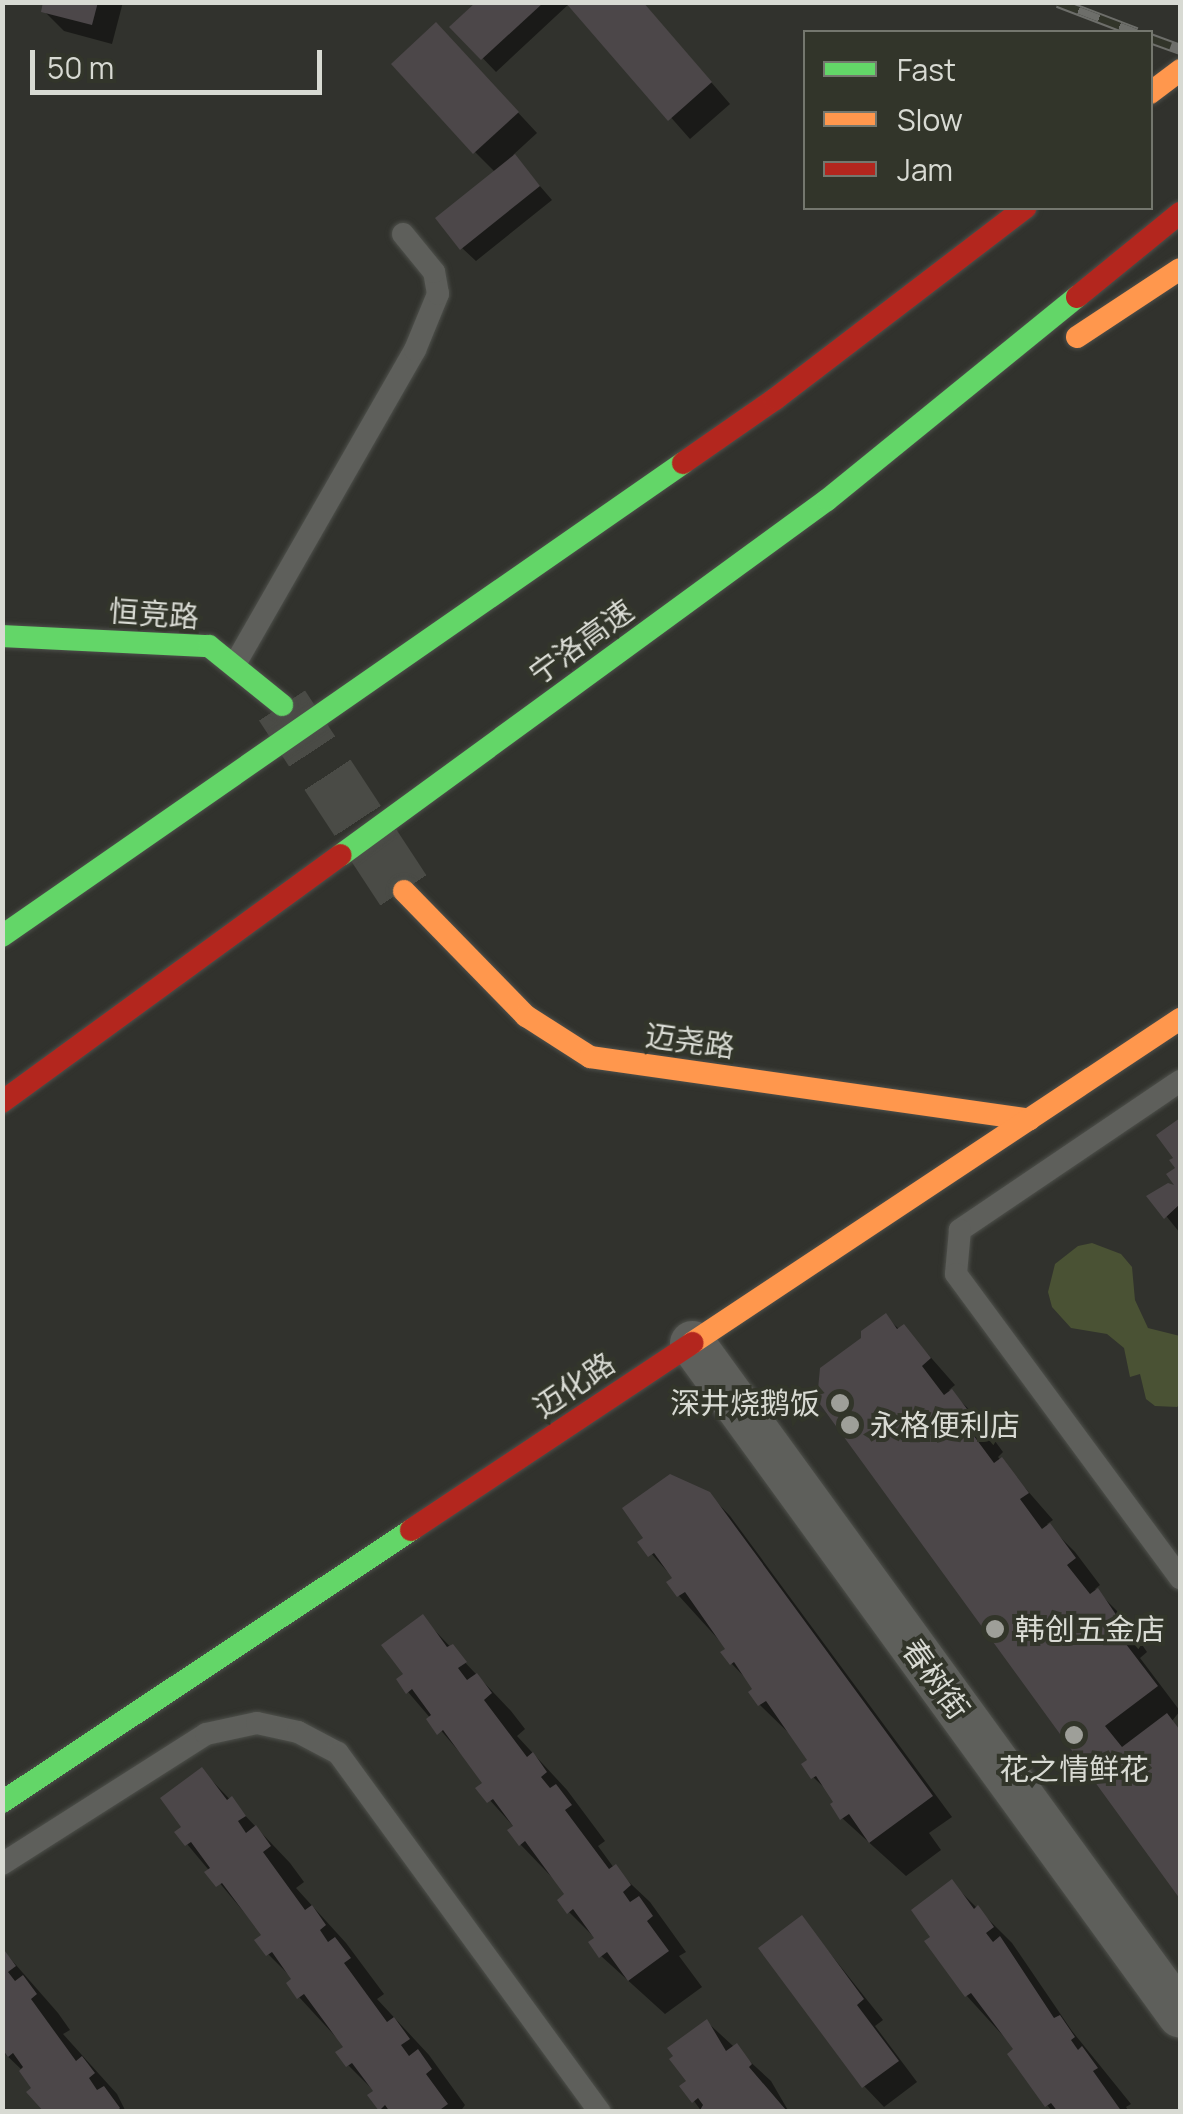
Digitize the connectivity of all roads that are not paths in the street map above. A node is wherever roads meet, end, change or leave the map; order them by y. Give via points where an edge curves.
1 (1180, 70) edge
2 (1180, 91) edge
3 (1153, 92) edge
4 (1153, 112) edge
5 (1004, 210) edge
6 (1023, 210) edge
7 (1178, 215) edge
8 (403, 234) dead end
9 (1180, 269) edge
10 (1052, 353) dead end
11 (1020, 374) dead end
12 (775, 399) junction
13 (827, 500) junction
14 (2, 636) edge
15 (234, 666) junction
16 (282, 704) tunnel mouth
17 (404, 891) tunnel mouth
18 (2, 936) edge
19 (1180, 1019) edge
20 (1180, 1081) edge
21 (2, 1102) edge
22 (1030, 1120) junction
23 (692, 1343) junction
24 (1180, 1578) edge
25 (2, 1802) edge
26 (2, 1864) edge
27 (1180, 2015) edge
28 (600, 2112) edge

1 - 3 main road
2 - 4 main road
5 - 12 main road
6 - 12 main road
7 - 13 main road, 宁洛高速
8 - 15 lane via 434,272 438,294 415,350
9 - 10 main road
11 - 13 main road
12 - 18 main road
13 - 21 main road, 宁洛高速
14 - 15 main road, 恒竞路 via 209,646
15 - 16 main road, 恒竞路
17 - 22 main road, 迈尧路 via 526,1016 590,1057
19 - 22 main road, 迈化路
20 - 24 lane via 960,1230 956,1274
22 - 23 main road, 迈化路
23 - 25 main road, 迈化路
23 - 27 street, 春树街
26 - 28 lane via 206,1734 258,1723 298,1732 338,1753

